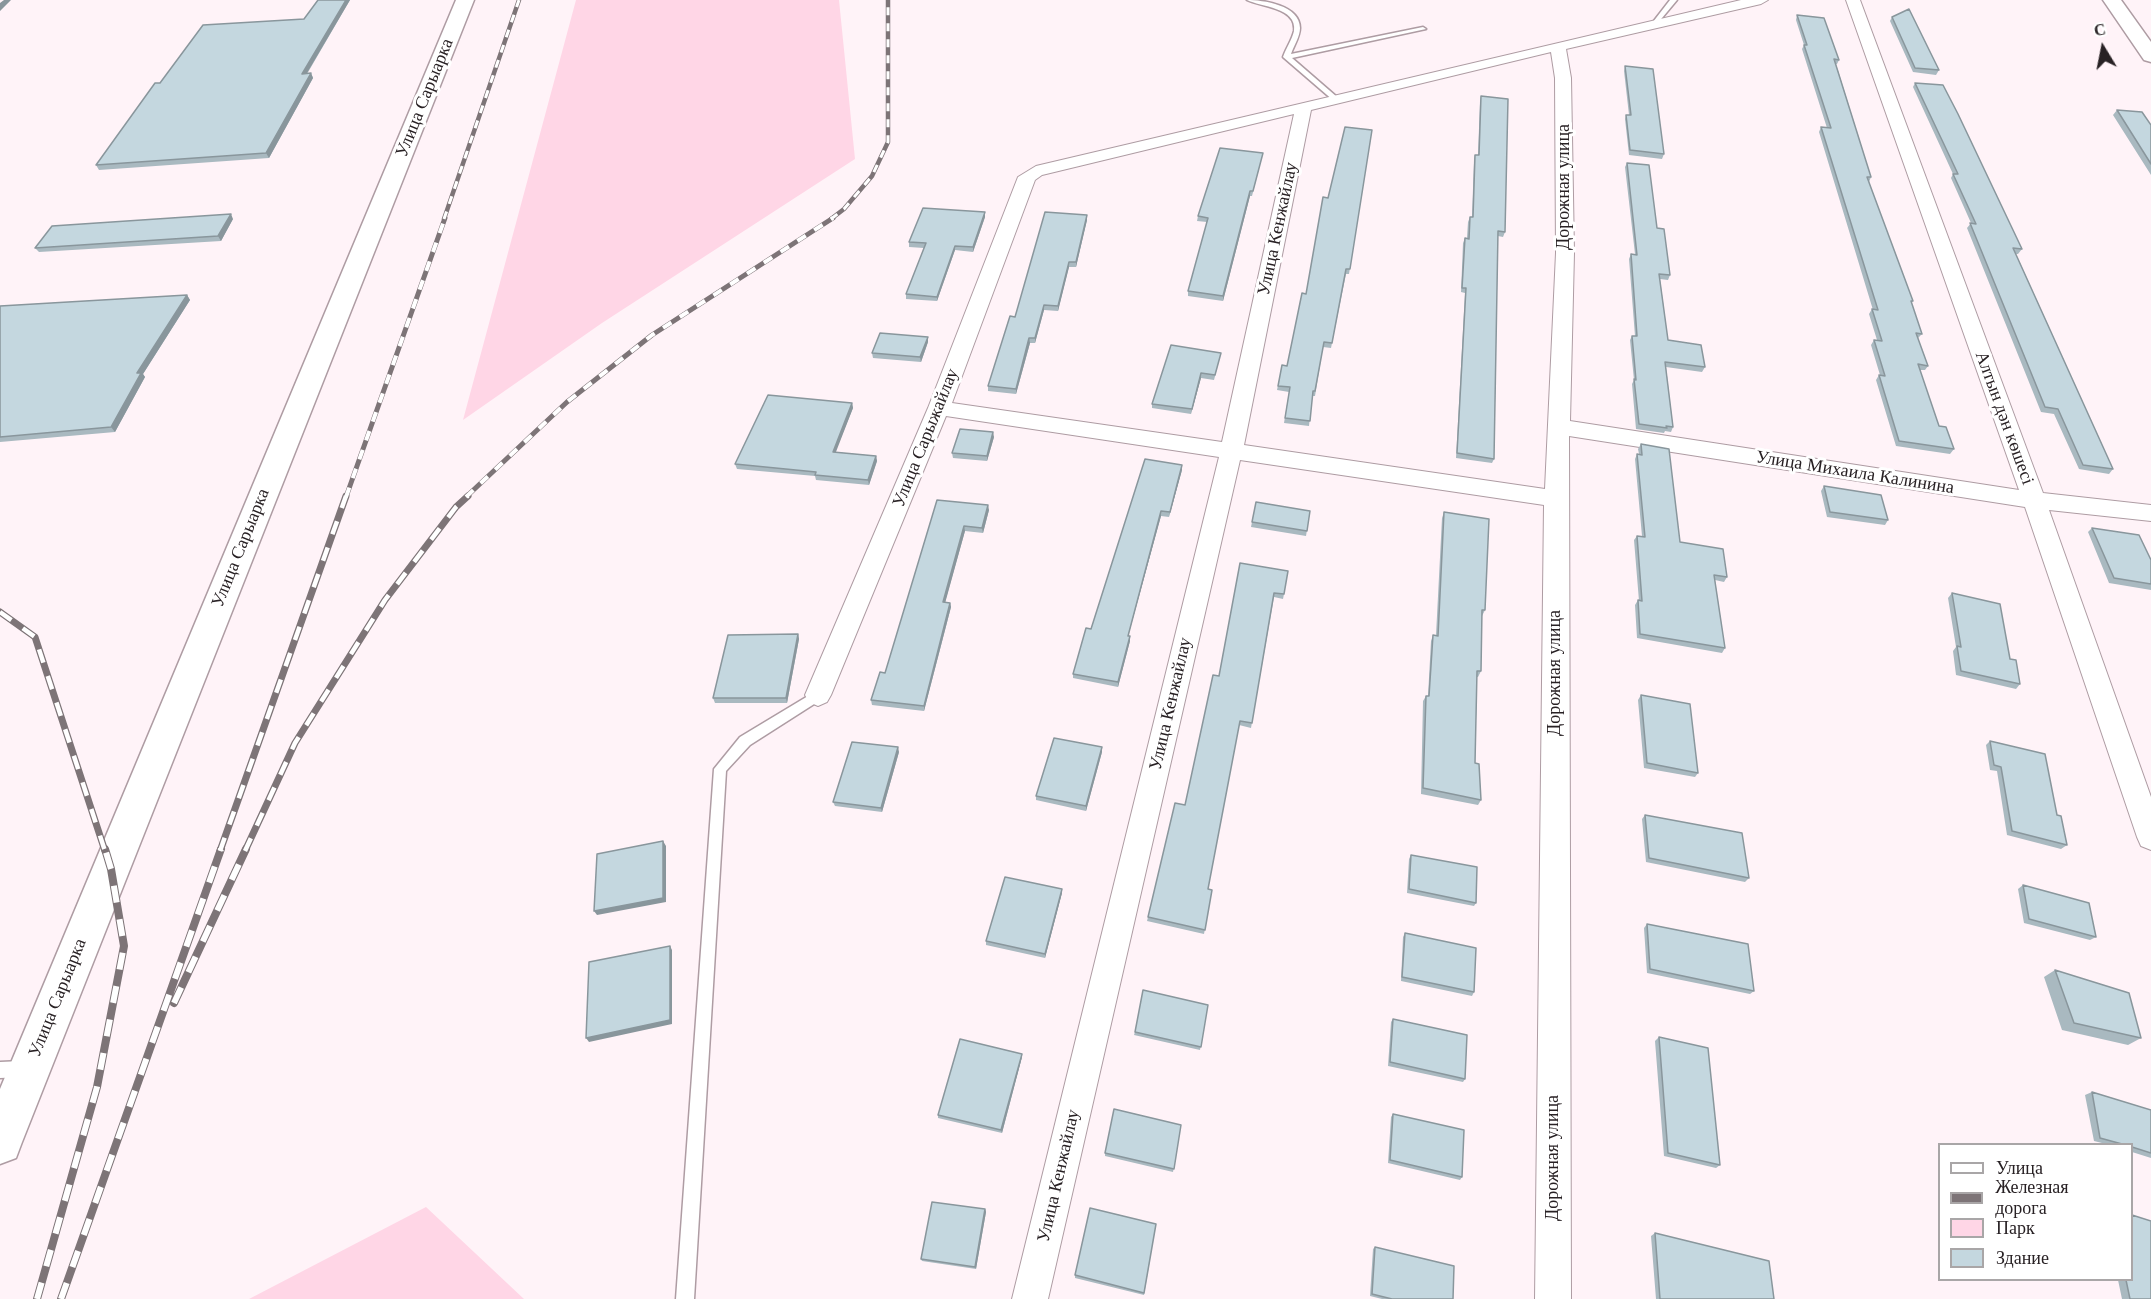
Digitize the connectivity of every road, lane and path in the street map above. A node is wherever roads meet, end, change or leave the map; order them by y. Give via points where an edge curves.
1 (465, 0) edge
2 (1250, 0) edge
3 (1674, 0) edge
4 (1761, 0) edge
5 (1853, 0) edge
6 (2112, 0) edge
7 (1655, 23) junction
8 (1423, 29) dead end
9 (1558, 46) junction
10 (2151, 56) edge
11 (1287, 57) junction
12 (1334, 99) junction
13 (1304, 106) junction
14 (939, 408) junction
15 (1559, 427) junction
16 (1231, 453) junction
17 (1556, 499) junction
18 (2034, 501) junction
19 (2151, 513) edge
20 (818, 695) joint
21 (2151, 837) edge
22 (15, 1069) edge
23 (0, 1142) edge
24 (686, 1299) edge
25 (1030, 1299) edge
26 (1553, 1299) edge

1 - 22 main road, Улица Сарыарка
2 - 11 lane via 1278,7 1296,21 1298,30
3 - 7 lane
4 - 7 street
5 - 18 street, Алтын дән көшесі
6 - 10 main road
7 - 9 street
8 - 11 lane
9 - 12 street
9 - 15 street, Дорожная улица via 1563,78 1565,253
11 - 12 lane
12 - 13 street
13 - 14 street, Улица Сарыжайлау via 1051,166 1027,177
13 - 16 street, Улица Кенжайлау
14 - 16 street
14 - 20 street, Улица Сарыжайлау
15 - 17 street, Дорожная улица
15 - 18 street, Улица Михаила Калинина
16 - 17 street
16 - 25 street, Улица Кенжайлау
17 - 26 street, Дорожная улица
18 - 19 street, Улица Михаила Калинина
18 - 21 street, Алтын дән көшесі
20 - 24 lane via 745,741 720,769
22 - 23 main road, Улица Сарыарка

